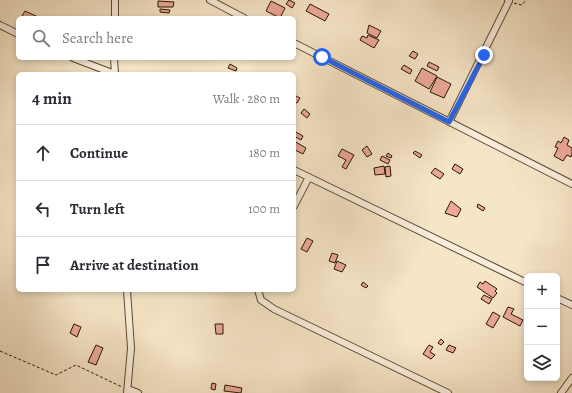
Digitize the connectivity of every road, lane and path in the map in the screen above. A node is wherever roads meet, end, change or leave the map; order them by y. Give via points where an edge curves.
1 (115, 0) edge
2 (210, 0) edge
3 (509, 0) edge
4 (526, 0) edge
5 (115, 16) edge
6 (240, 16) edge
7 (0, 25) edge
8 (16, 33) edge
9 (296, 44) edge
10 (78, 60) edge
11 (114, 60) edge
12 (109, 72) edge
13 (114, 72) edge
14 (449, 122) junction
15 (296, 171) edge
16 (309, 177) junction
17 (572, 184) edge
18 (296, 202) edge
19 (524, 282) edge
20 (127, 292) edge
21 (259, 292) edge
22 (560, 299) edge
23 (572, 305) edge
24 (0, 351) edge
25 (572, 378) edge
26 (127, 391) edge
27 (138, 393) edge
28 (448, 393) edge
29 (561, 393) edge

1 - 5 street
2 - 6 street
3 - 4 path via 520,6
3 - 14 street
7 - 8 street
9 - 14 street
10 - 12 street
11 - 13 street
14 - 17 street
15 - 16 street
16 - 18 street
16 - 19 street
20 - 26 street via 131,348
21 - 28 street via 261,300 274,309
22 - 23 street
24 - 26 path via 56,375 76,365
25 - 29 street
26 - 27 street

